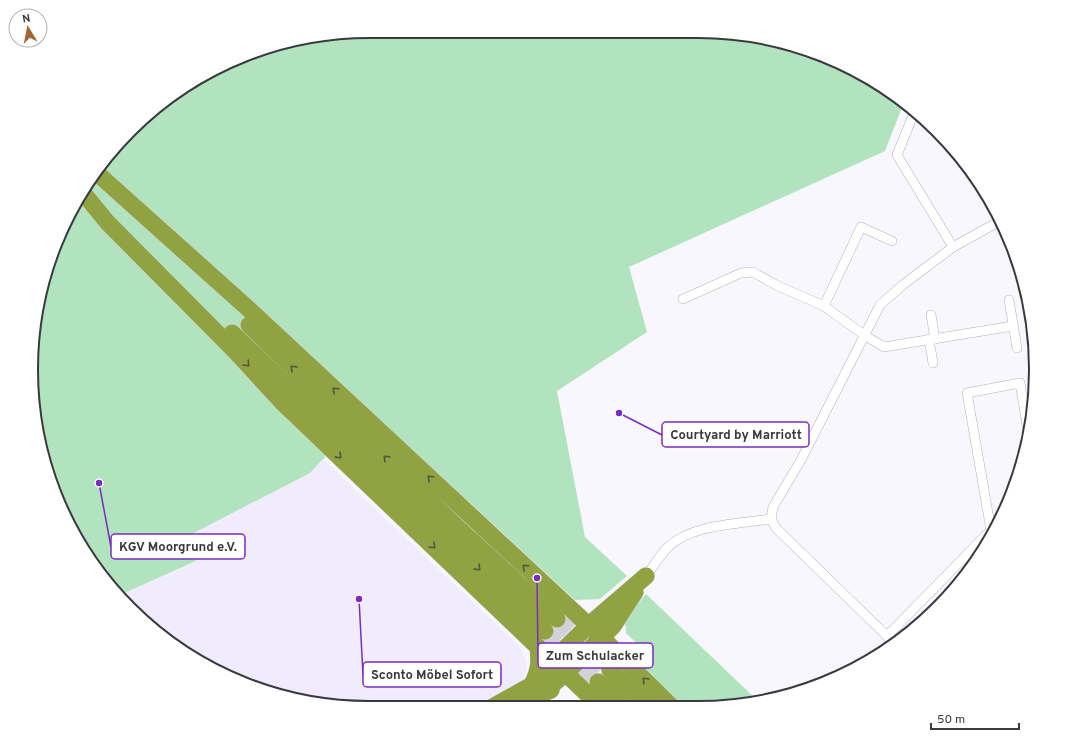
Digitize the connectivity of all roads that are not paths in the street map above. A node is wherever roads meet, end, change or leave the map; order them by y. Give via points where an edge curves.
1 (912, 117) edge
2 (101, 176) edge
3 (100, 177) edge
4 (89, 194) edge
5 (87, 197) edge
6 (995, 224) edge
7 (892, 241) dead end
8 (953, 247) junction
9 (683, 299) dead end
10 (1009, 300) dead end
11 (824, 306) junction
12 (931, 315) dead end
13 (1013, 326) junction
14 (864, 335) junction
15 (932, 339) junction
16 (1017, 348) dead end
17 (933, 363) dead end
18 (1026, 416) edge
19 (770, 519) junction
20 (991, 524) edge
21 (982, 540) edge
22 (646, 576) joint
23 (557, 619) tunnel mouth
24 (545, 631) tunnel mouth
25 (595, 635) junction
26 (890, 638) edge
27 (538, 647) junction
28 (563, 657) junction
29 (610, 670) tunnel mouth
30 (598, 682) tunnel mouth
31 (581, 688) junction
32 (536, 690) junction
33 (508, 701) edge
34 (525, 701) edge
35 (595, 701) edge
36 (618, 701) edge
37 (643, 701) edge
38 (666, 701) edge

1 - 8 street via 897,155
25 -> 2 highway via 592,616 574,612 253,313
23 -> 3 highway via 446,516 197,275
4 -> 24 highway
5 -> 27 highway via 107,222 282,402
6 - 8 street
7 - 11 street via 861,227
8 - 14 street via 880,305
9 - 11 street via 741,273 753,272
10 - 13 street
11 - 14 street
12 - 15 street
13 - 15 street
13 - 16 street
14 - 15 street via 884,346
14 - 19 street via 802,460 773,507
15 - 17 street
18 - 20 street via 1020,383 967,392
19 - 22 street via 701,529 683,536 667,548
19 - 26 street via 776,528
21 - 26 street
22 - 25 highway
25 - 28 highway
25 - 28 highway
38 -> 25 highway via 616,651
27 - 28 highway
27 - 32 highway via 540,662
28 - 31 highway
28 - 32 highway
29 - 37 highway
30 - 36 highway
31 - 32 highway via 568,686
31 - 35 highway
32 - 33 highway
32 - 34 highway

